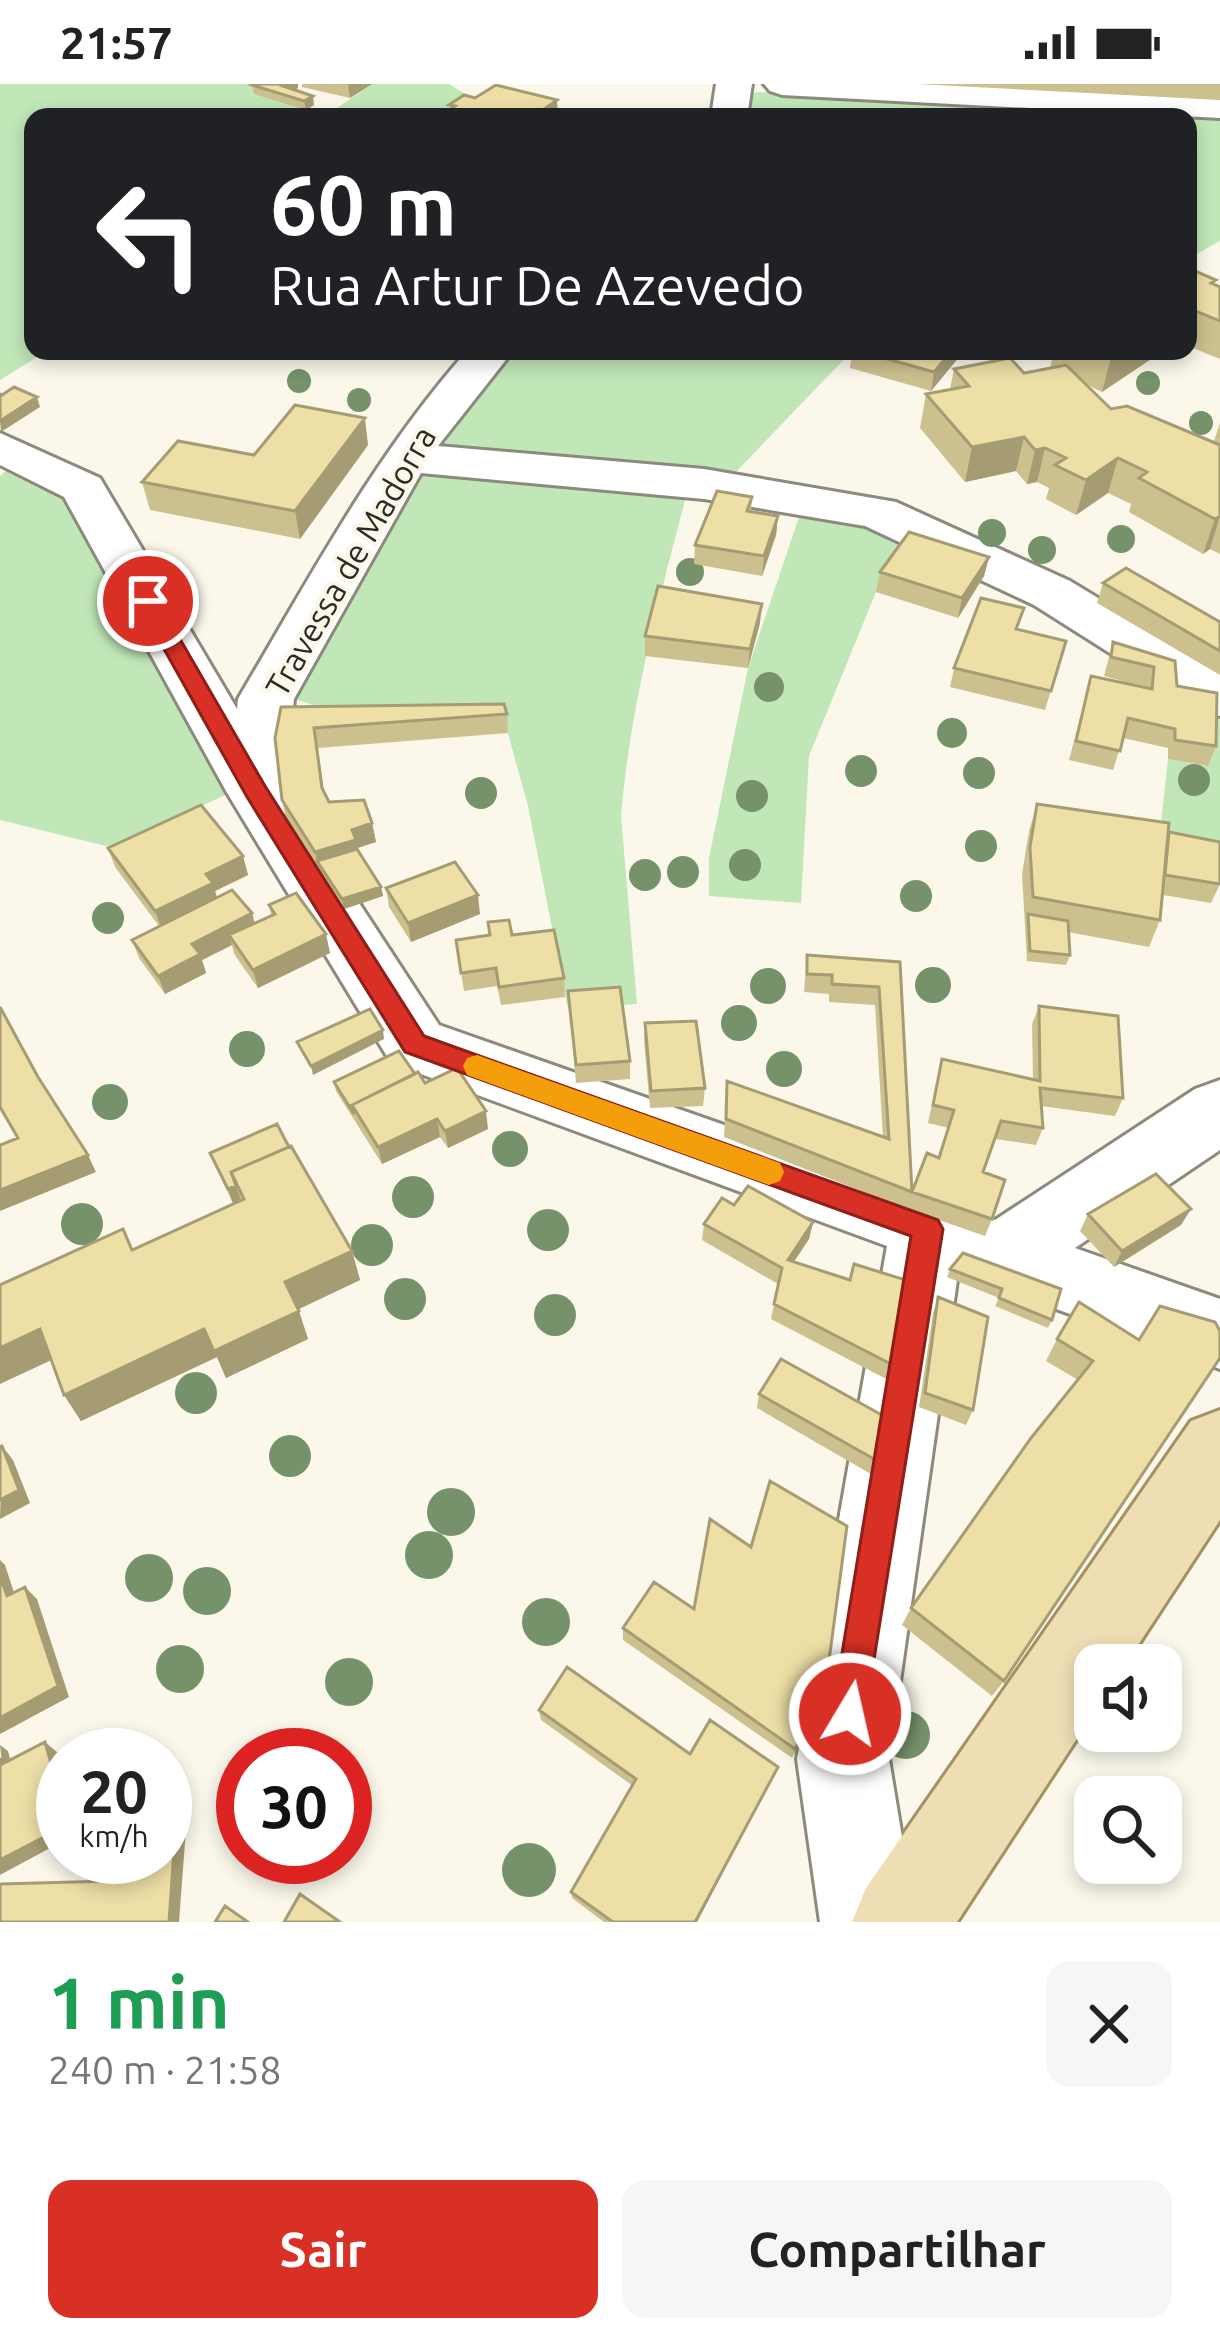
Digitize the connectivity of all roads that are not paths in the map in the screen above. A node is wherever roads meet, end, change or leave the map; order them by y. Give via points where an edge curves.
1 (782, 84) edge
2 (1220, 107) edge
3 (483, 360) edge
4 (0, 448) edge
5 (407, 457) junction
6 (1220, 698) edge
7 (255, 791) junction
8 (1220, 1108) edge
9 (964, 1243) junction
10 (1220, 1334) edge
11 (1220, 1449) edge
12 (868, 1922) edge
13 (900, 1922) edge

1 - 2 street
3 - 5 street, Travessa de Madorra
4 - 7 street via 83,488
5 - 6 street via 704,484 878,513 1052,593
5 - 7 street, Travessa de Madorra via 266,699
7 - 9 street via 415,1044
8 - 9 street
9 - 10 street
9 - 12 street via 843,1759
11 - 13 main road

